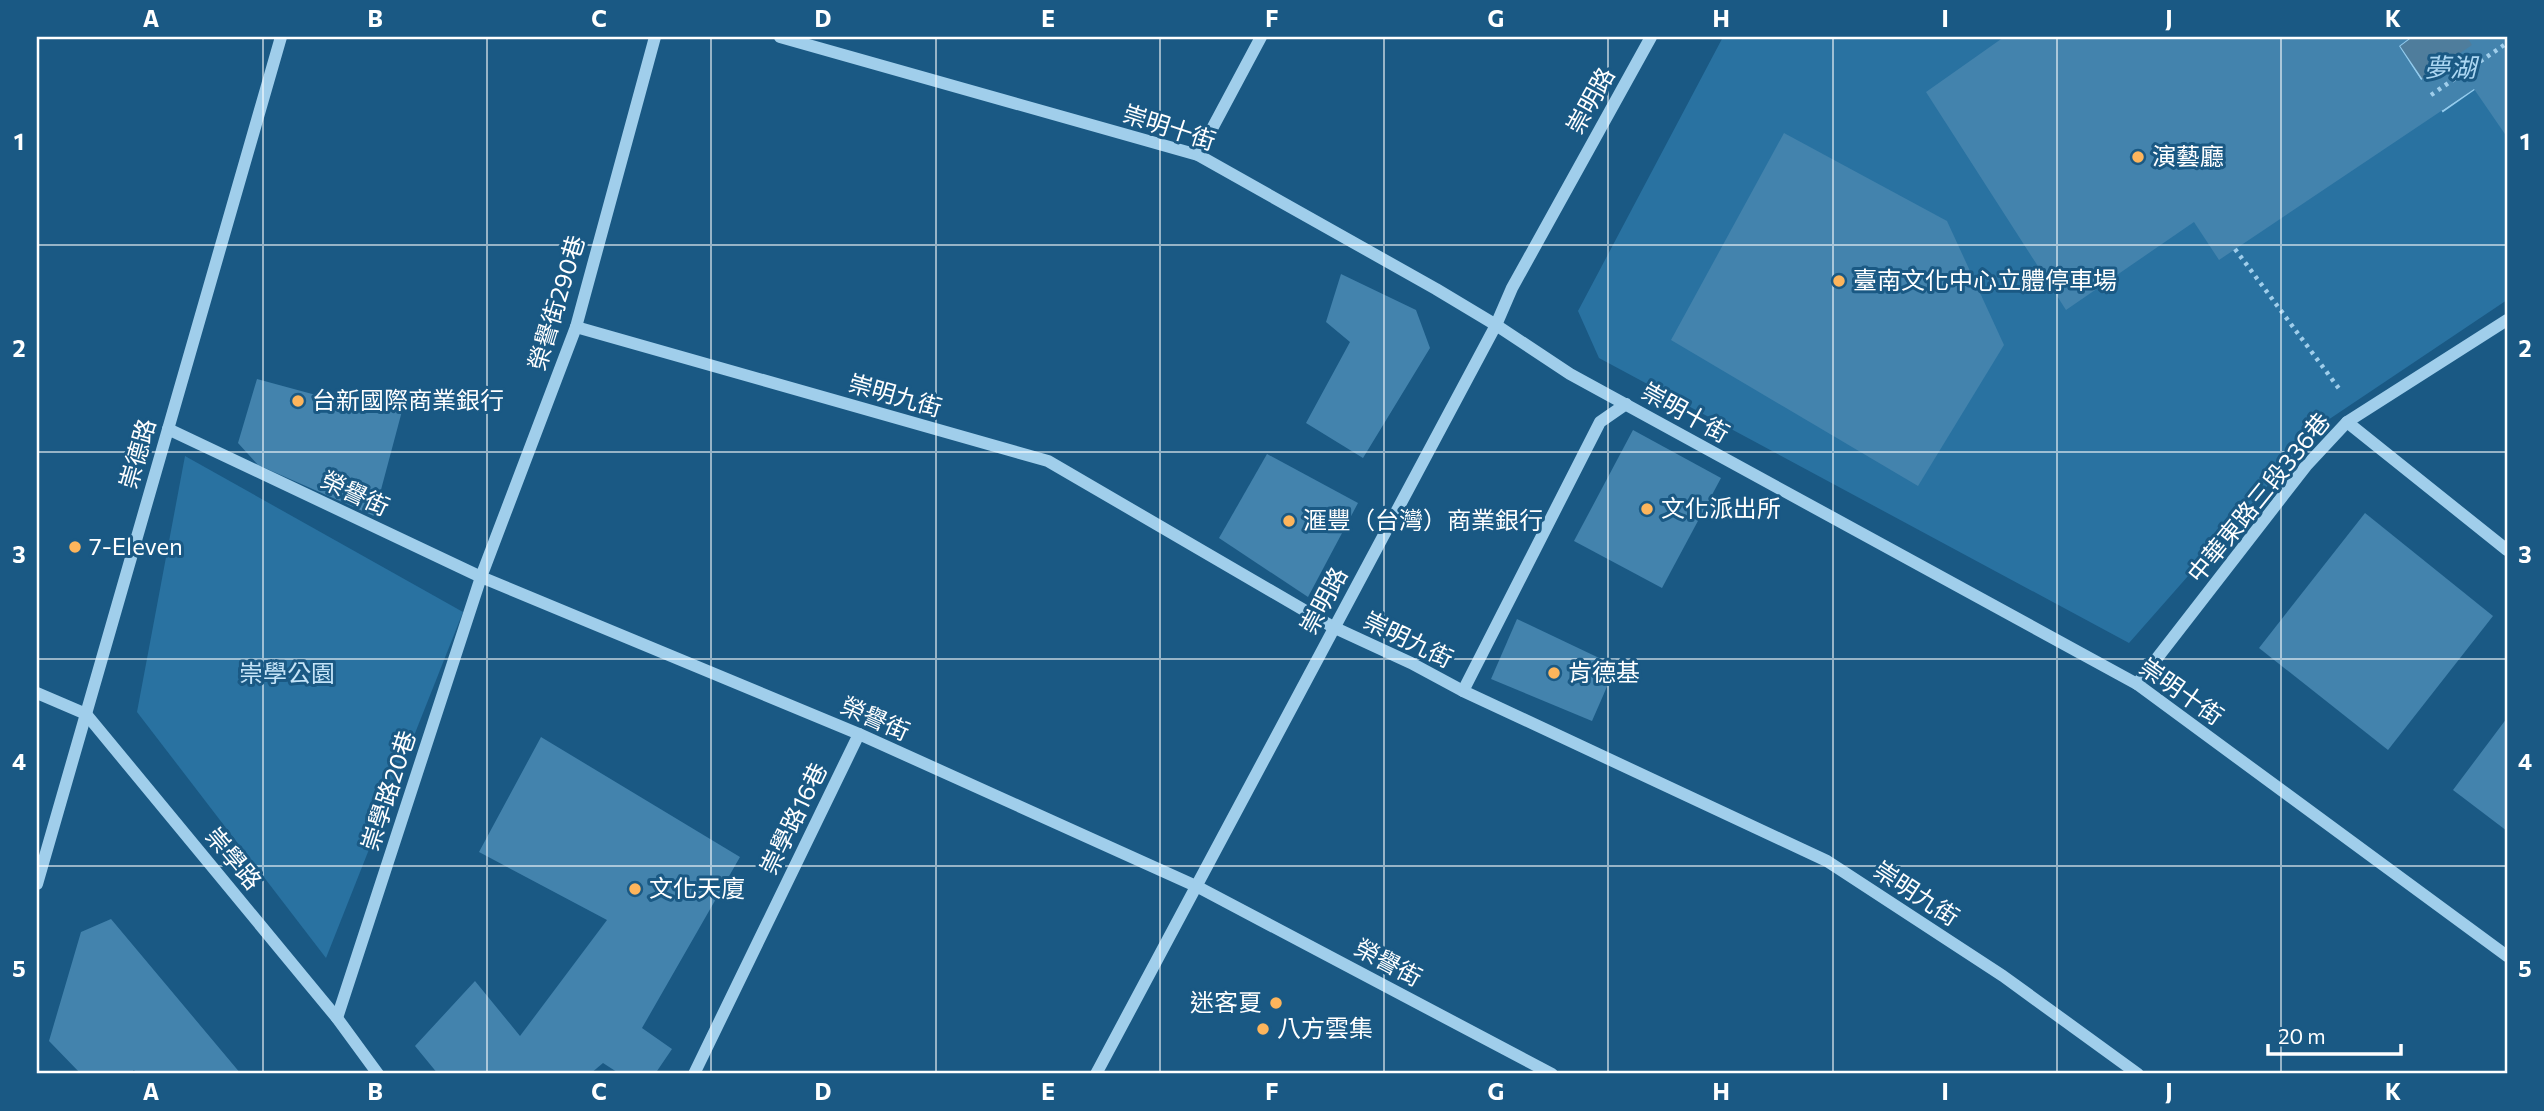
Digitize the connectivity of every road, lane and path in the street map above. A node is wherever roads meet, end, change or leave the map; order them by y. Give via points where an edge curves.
1 (281, 37) edge
2 (655, 37) edge
3 (780, 37) edge
4 (1261, 37) edge
5 (1651, 37) edge
6 (2502, 37) edge
7 (2507, 43) edge
8 (2431, 95) dead end
9 (1198, 155) junction
10 (2235, 249) dead end
11 (2507, 320) edge
12 (1496, 325) junction
13 (576, 327) junction
14 (2340, 390) dead end
15 (1626, 404) junction
16 (2347, 422) junction
17 (168, 429) junction
18 (2507, 550) edge
19 (481, 577) junction
20 (1334, 627) junction
21 (2137, 684) junction
22 (1463, 691) junction
23 (37, 694) edge
24 (86, 714) junction
25 (859, 734) junction
26 (37, 884) edge
27 (1198, 887) junction
28 (2507, 956) edge
29 (337, 1018) junction
30 (378, 1074) edge
31 (694, 1074) edge
32 (1096, 1074) edge
33 (1552, 1074) edge
34 (2138, 1074) edge

1 - 17 street, 崇德路
2 - 13 street, 榮譽街290巷
3 - 9 street, 崇明十街
4 - 9 street
5 - 12 street, 崇明路
6 - 7 path
7 - 8 path
9 - 12 street, 崇明十街
10 - 14 path
11 - 16 street, 中華東路三段336巷
12 - 15 street, 崇明十街
12 - 20 street, 崇明路
13 - 19 street, 榮譽街290巷
13 - 20 street, 崇明九街 via 1048,461
15 - 21 street, 崇明十街
15 - 22 street via 1600,422
16 - 18 street
16 - 21 street, 中華東路三段336巷 via 2306,466
17 - 19 street, 榮譽街
17 - 24 street, 崇德路
19 - 25 street, 榮譽街
19 - 29 street, 崇學路20巷
20 - 22 street, 崇明九街
20 - 27 street, 崇明路
21 - 28 street, 崇明十街
22 - 34 street, 崇明九街 via 1827,861 2003,976
23 - 24 street, 崇學路
24 - 26 street, 崇德路
24 - 29 street, 崇學路
25 - 27 street, 榮譽街
25 - 31 street, 崇學路16巷
27 - 32 street, 崇明路
27 - 33 street, 榮譽街
29 - 30 street, 崇學路

